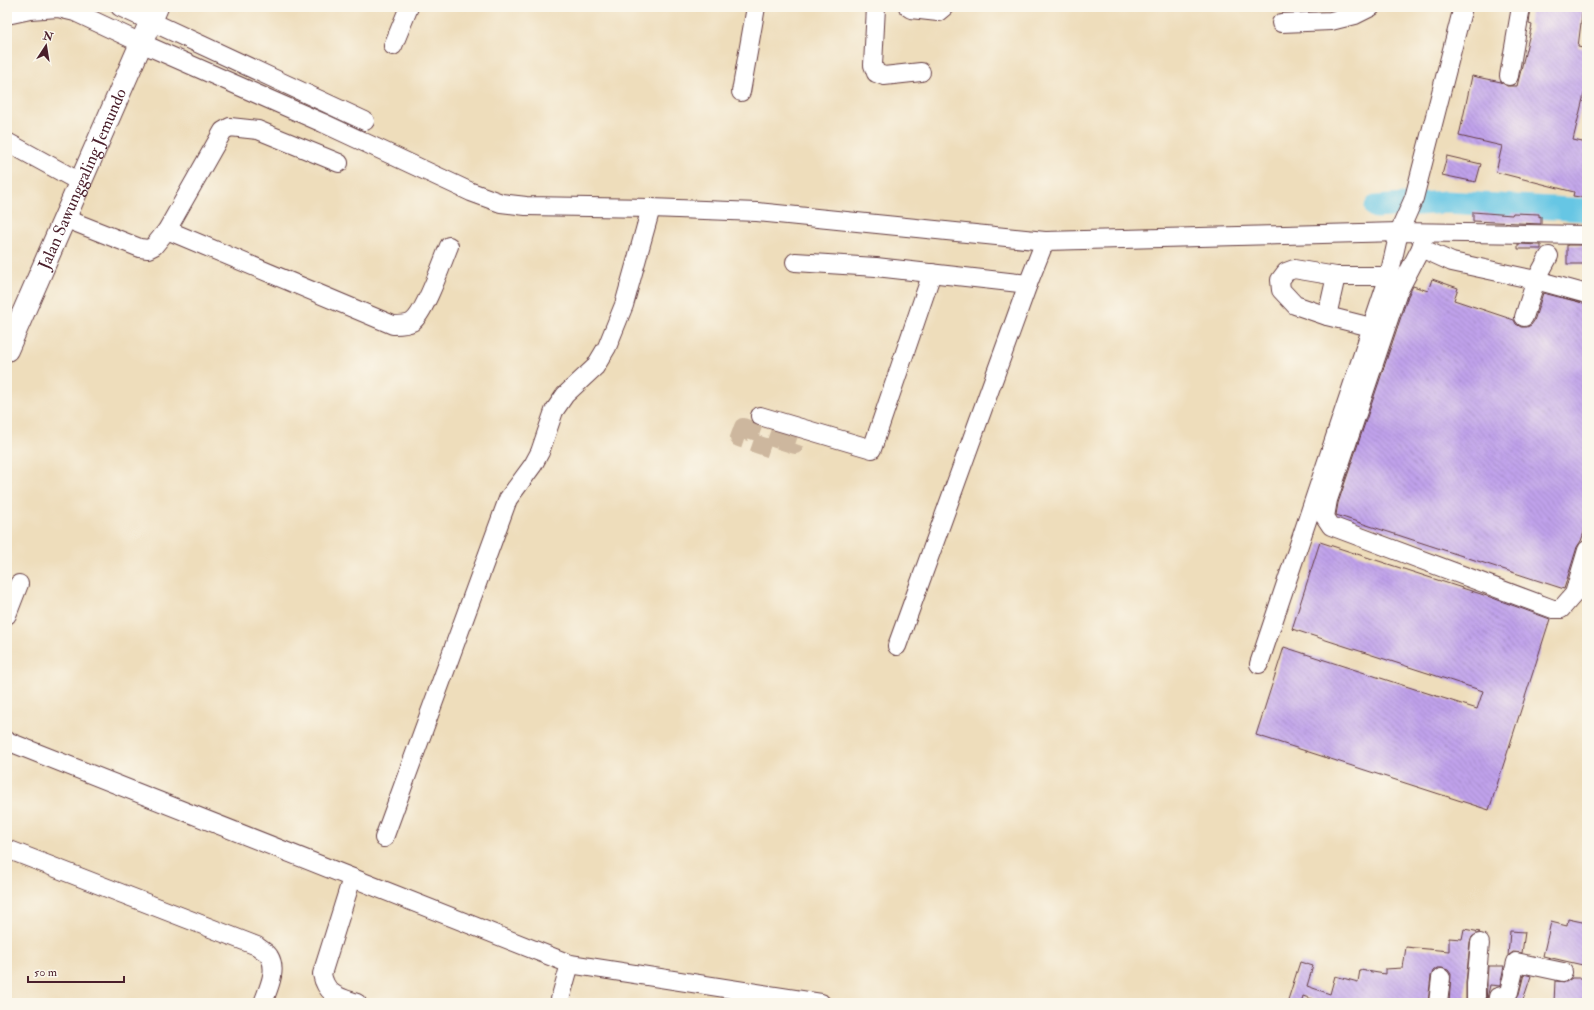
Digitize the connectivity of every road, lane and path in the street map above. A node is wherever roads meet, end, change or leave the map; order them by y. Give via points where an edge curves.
1 (120, 7) edge
2 (409, 7) edge
3 (756, 7) edge
4 (876, 7) edge
5 (908, 7) edge
6 (944, 7) edge
7 (1372, 7) edge
8 (1463, 7) edge
9 (1521, 7) edge
10 (7, 15) edge
11 (1281, 23) dead end
12 (148, 27) edge
13 (393, 46) dead end
14 (921, 72) dead end
15 (1509, 76) dead end
16 (741, 92) dead end
17 (327, 113) junction
18 (365, 121) dead end
19 (7, 142) edge
20 (339, 163) dead end
21 (80, 182) junction
22 (651, 208) junction
23 (64, 218) junction
24 (167, 230) junction
25 (1399, 232) junction
26 (1587, 235) edge
27 (1423, 240) junction
28 (1044, 241) junction
29 (449, 246) dead end
30 (1549, 256) dead end
31 (794, 262) dead end
32 (932, 273) junction
33 (1336, 276) junction
34 (1389, 276) junction
35 (1536, 280) junction
36 (1028, 284) junction
37 (1587, 294) edge
38 (1326, 316) junction
39 (1524, 317) dead end
40 (1371, 328) junction
41 (7, 350) edge
42 (760, 416) dead end
43 (1587, 550) edge
44 (19, 584) dead end
45 (7, 615) edge
46 (897, 646) dead end
47 (1259, 664) dead end
48 (7, 741) edge
49 (384, 838) dead end
50 (7, 849) edge
51 (352, 878) junction
52 (1480, 942) dead end
53 (570, 964) junction
54 (1563, 972) dead end
55 (1441, 978) dead end
56 (795, 1001) edge
57 (263, 1003) edge
58 (357, 1003) edge
59 (559, 1003) edge
60 (821, 1003) edge
61 (1438, 1003) edge
62 (1476, 1003) edge
63 (1497, 1003) edge

1 - 12 street
2 - 13 street
3 - 16 street
4 - 14 street via 873,65 876,73 884,76
5 - 6 street via 938,12
7 - 11 street via 1356,15 1331,21
8 - 25 street via 1411,205
9 - 15 street
10 - 12 street via 58,8
12 - 17 street
12 - 21 main road, Jalan Sawunggaling Jemundo
17 - 18 street
17 - 22 street via 470,192 501,203 526,206
19 - 21 street
20 - 24 street via 258,130 230,127 223,131
21 - 23 main road, Jalan Sawunggaling Jemundo
22 - 28 street via 757,212
22 - 49 street via 624,305 607,347 595,367 565,395 554,411 540,452 508,500
23 - 24 street via 148,249 154,246
23 - 41 main road, Jalan Sawunggaling Jemundo
24 - 29 street via 401,325 412,322 422,311
25 - 27 street
25 - 28 street
25 - 34 street
26 - 27 street
27 - 35 street via 1452,262
27 - 43 street via 1396,299 1328,500 1325,517 1331,526 1553,609 1562,609 1574,594
28 - 36 street
30 - 35 street
31 - 32 street
32 - 36 street
32 - 42 street via 872,449
33 - 34 street
33 - 38 street
33 - 38 street via 1294,269 1286,272 1280,280 1280,290 1295,305
34 - 40 street
35 - 37 street
35 - 39 street
36 - 46 street
38 - 40 street
40 - 47 street
44 - 45 street
48 - 51 street
50 - 57 street via 257,946 269,955 273,969
51 - 53 street
51 - 58 street via 322,974 324,985 335,995
52 - 62 street
53 - 56 street
53 - 59 street
54 - 63 street via 1516,962 1509,992 1498,997
55 - 61 street
56 - 60 street

